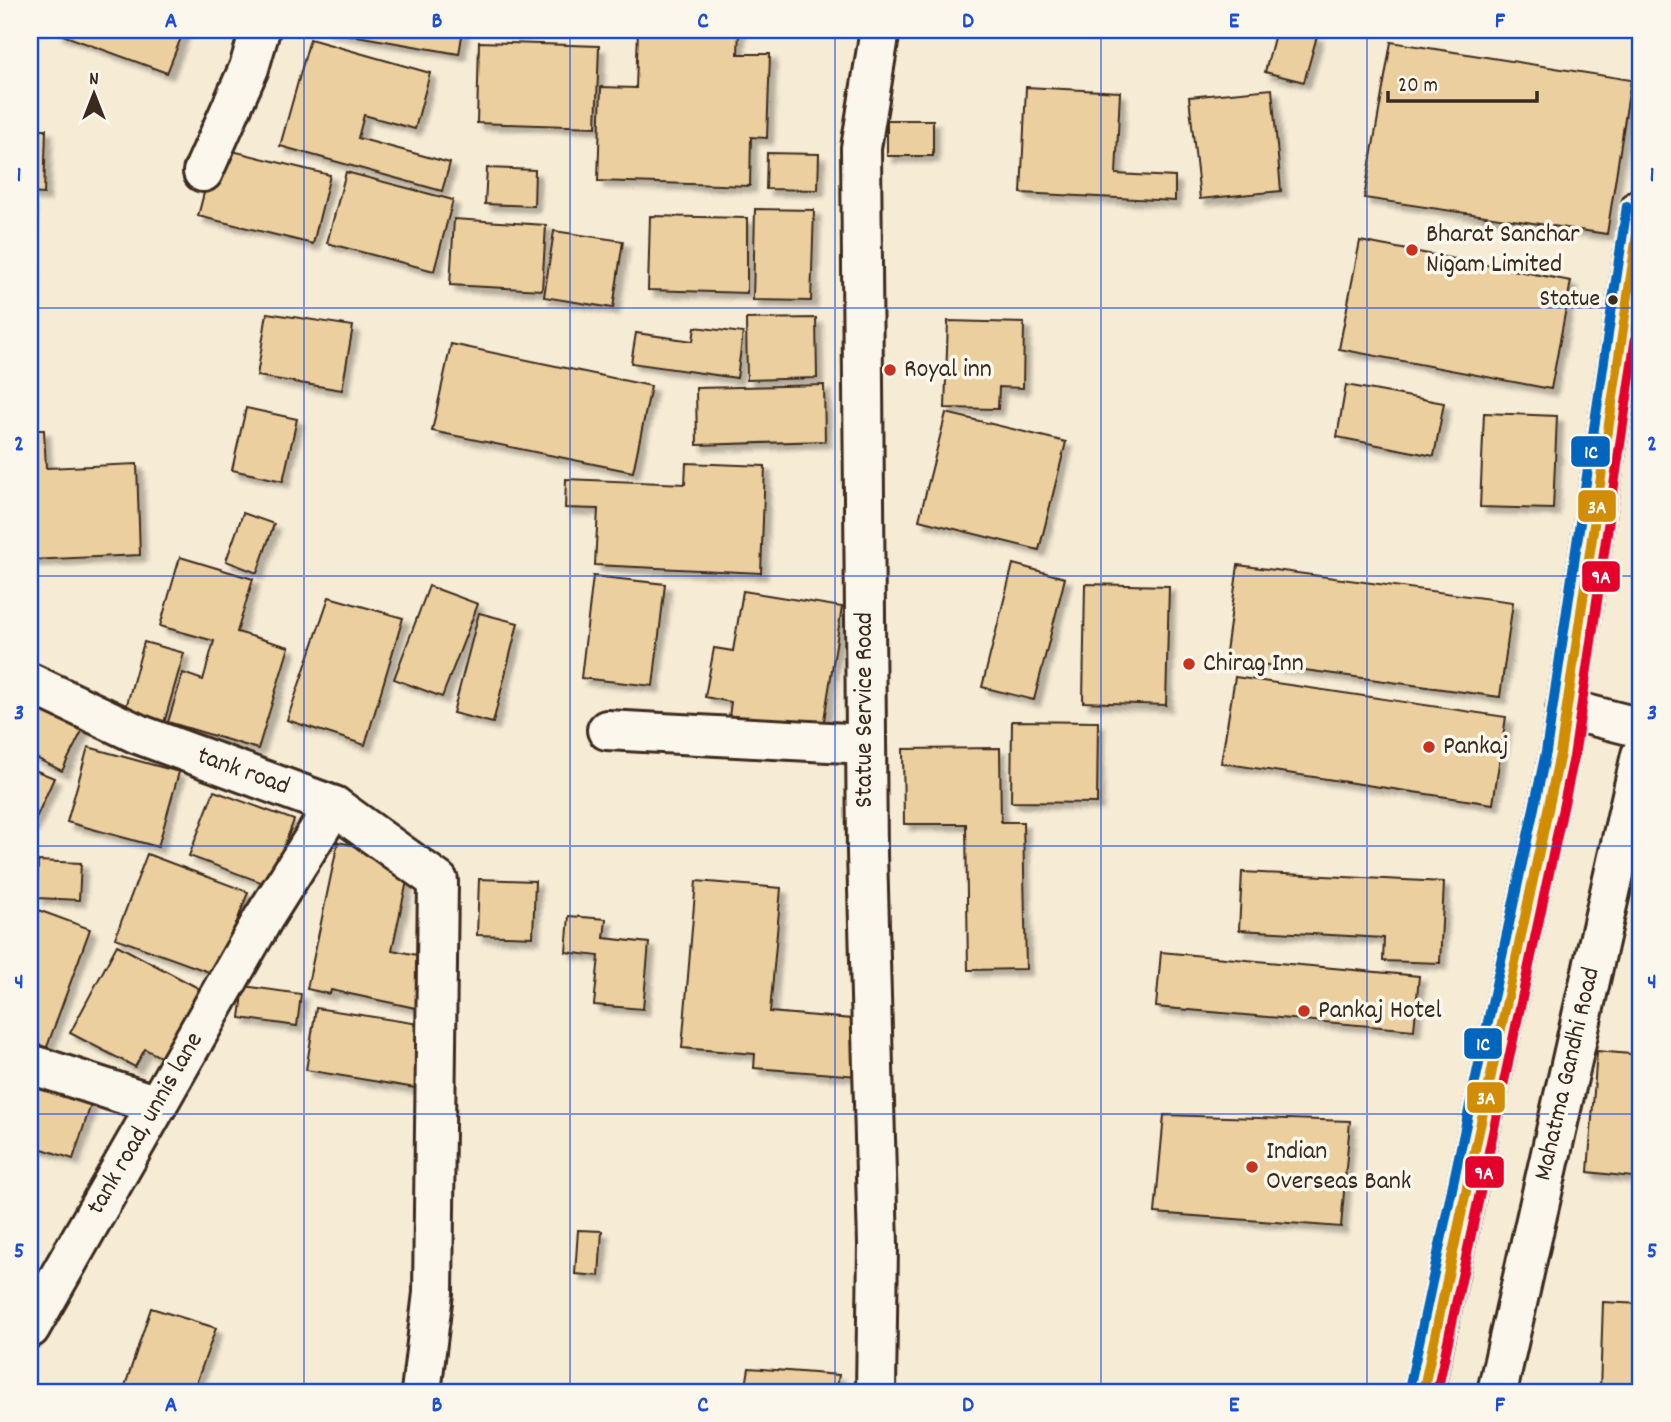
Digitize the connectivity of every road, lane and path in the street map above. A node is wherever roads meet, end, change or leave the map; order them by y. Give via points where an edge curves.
1 (260, 30) edge
2 (880, 30) edge
3 (203, 172) dead end
4 (1641, 208) edge
5 (30, 682) edge
6 (1566, 709) junction
7 (1641, 728) edge
8 (607, 730) dead end
9 (866, 744) junction
10 (1641, 755) edge
11 (334, 806) junction
12 (30, 1064) edge
13 (157, 1105) junction
14 (30, 1328) edge
15 (421, 1392) edge
16 (876, 1392) edge
17 (1423, 1392) edge
18 (1497, 1392) edge

1 - 3 street via 249,68
2 - 9 street, Statue Service Road via 861,148
4 - 6 street
5 - 11 street, tank road via 138,734
6 - 7 street
6 - 17 street
8 - 9 street
9 - 16 street, Statue Service Road via 878,1245
10 - 18 street, Mahatma Gandhi Road
11 - 13 street, tank road, unnis lane via 262,919
11 - 15 street, tank road via 438,881 433,1293
12 - 13 street
13 - 14 street, tank road, unnis lane

